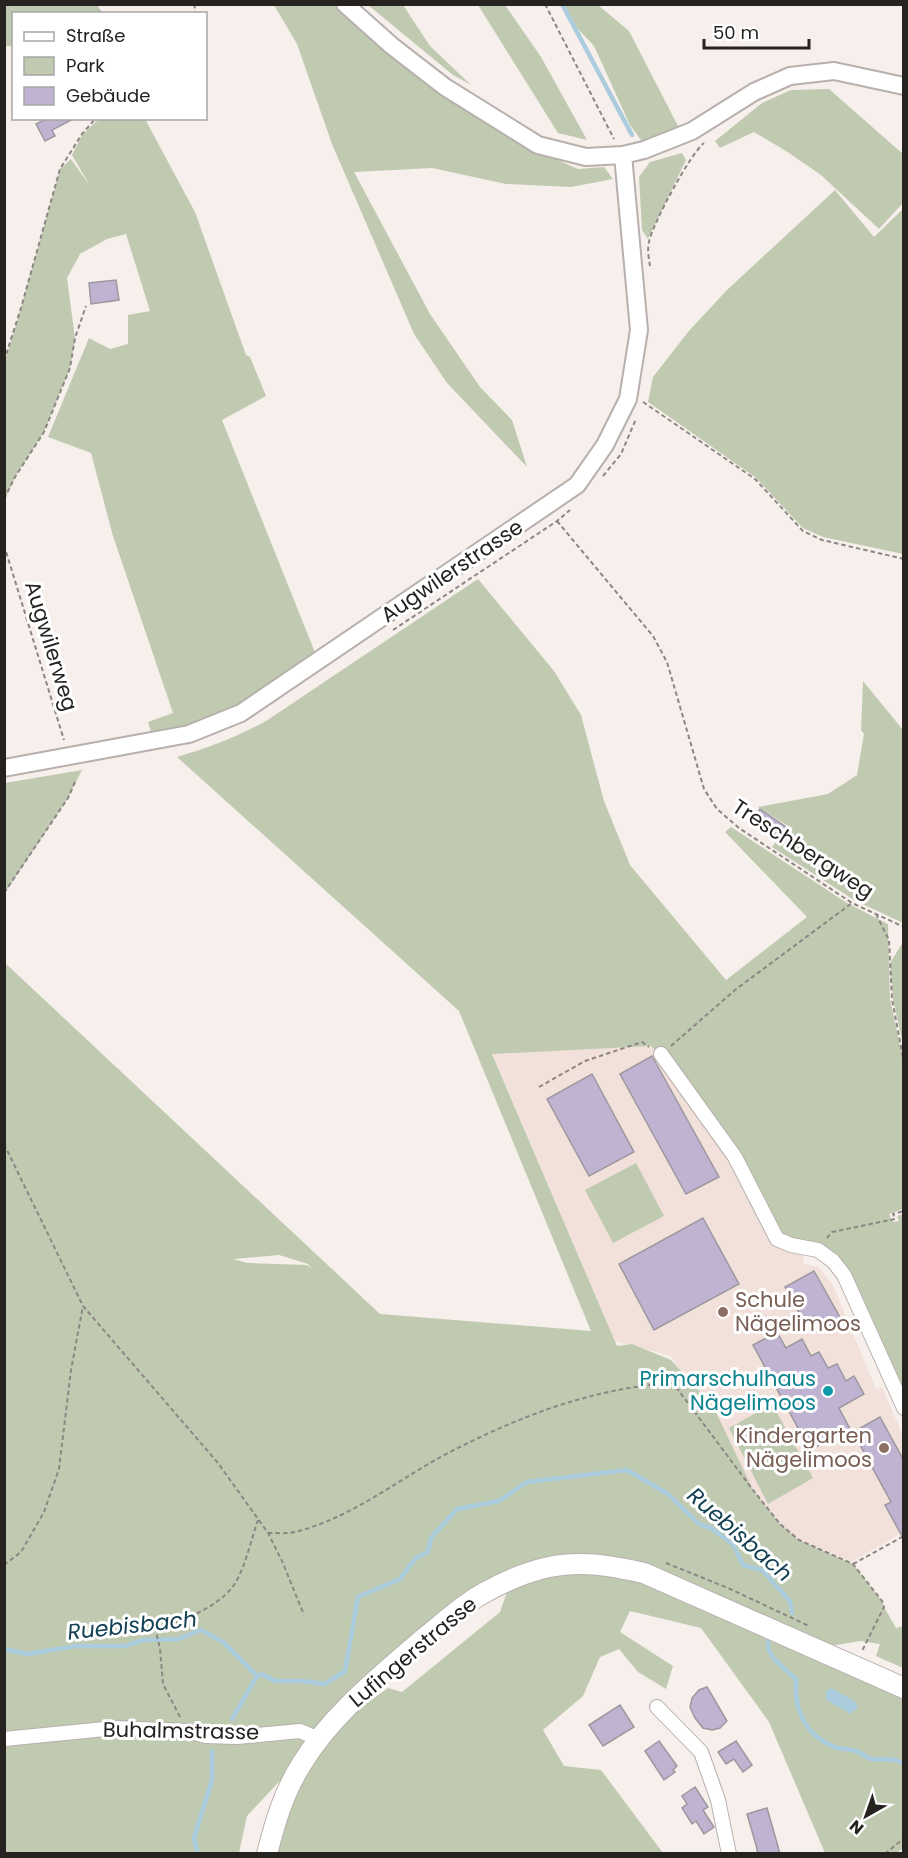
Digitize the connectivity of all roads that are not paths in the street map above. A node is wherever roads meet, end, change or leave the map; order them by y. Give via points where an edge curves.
1 (345, 4) edge
2 (903, 86) edge
3 (619, 149) junction
4 (4, 768) edge
5 (661, 1054) road end
6 (903, 1408) edge
7 (903, 1688) edge
8 (657, 1707) dead end
9 (4, 1739) edge
10 (319, 1739) junction
11 (267, 1854) edge
12 (729, 1854) edge

1 - 3 street via 445,87 538,145 586,157
2 - 3 street via 834,71 789,76 754,92 692,131 644,150
3 - 4 street, Augwilerstrasse via 639,330 628,399 605,445 576,484 241,712 189,735
5 - 6 street via 735,1157 777,1239 818,1250 844,1275
7 - 10 main road, Lufingerstrasse via 644,1573 577,1563 512,1579 456,1612 374,1682
8 - 12 street via 701,1752 718,1800
9 - 10 street, Buhalmstrasse via 115,1728 237,1737 300,1731
10 - 11 main road, Lufingerstrasse via 289,1786

